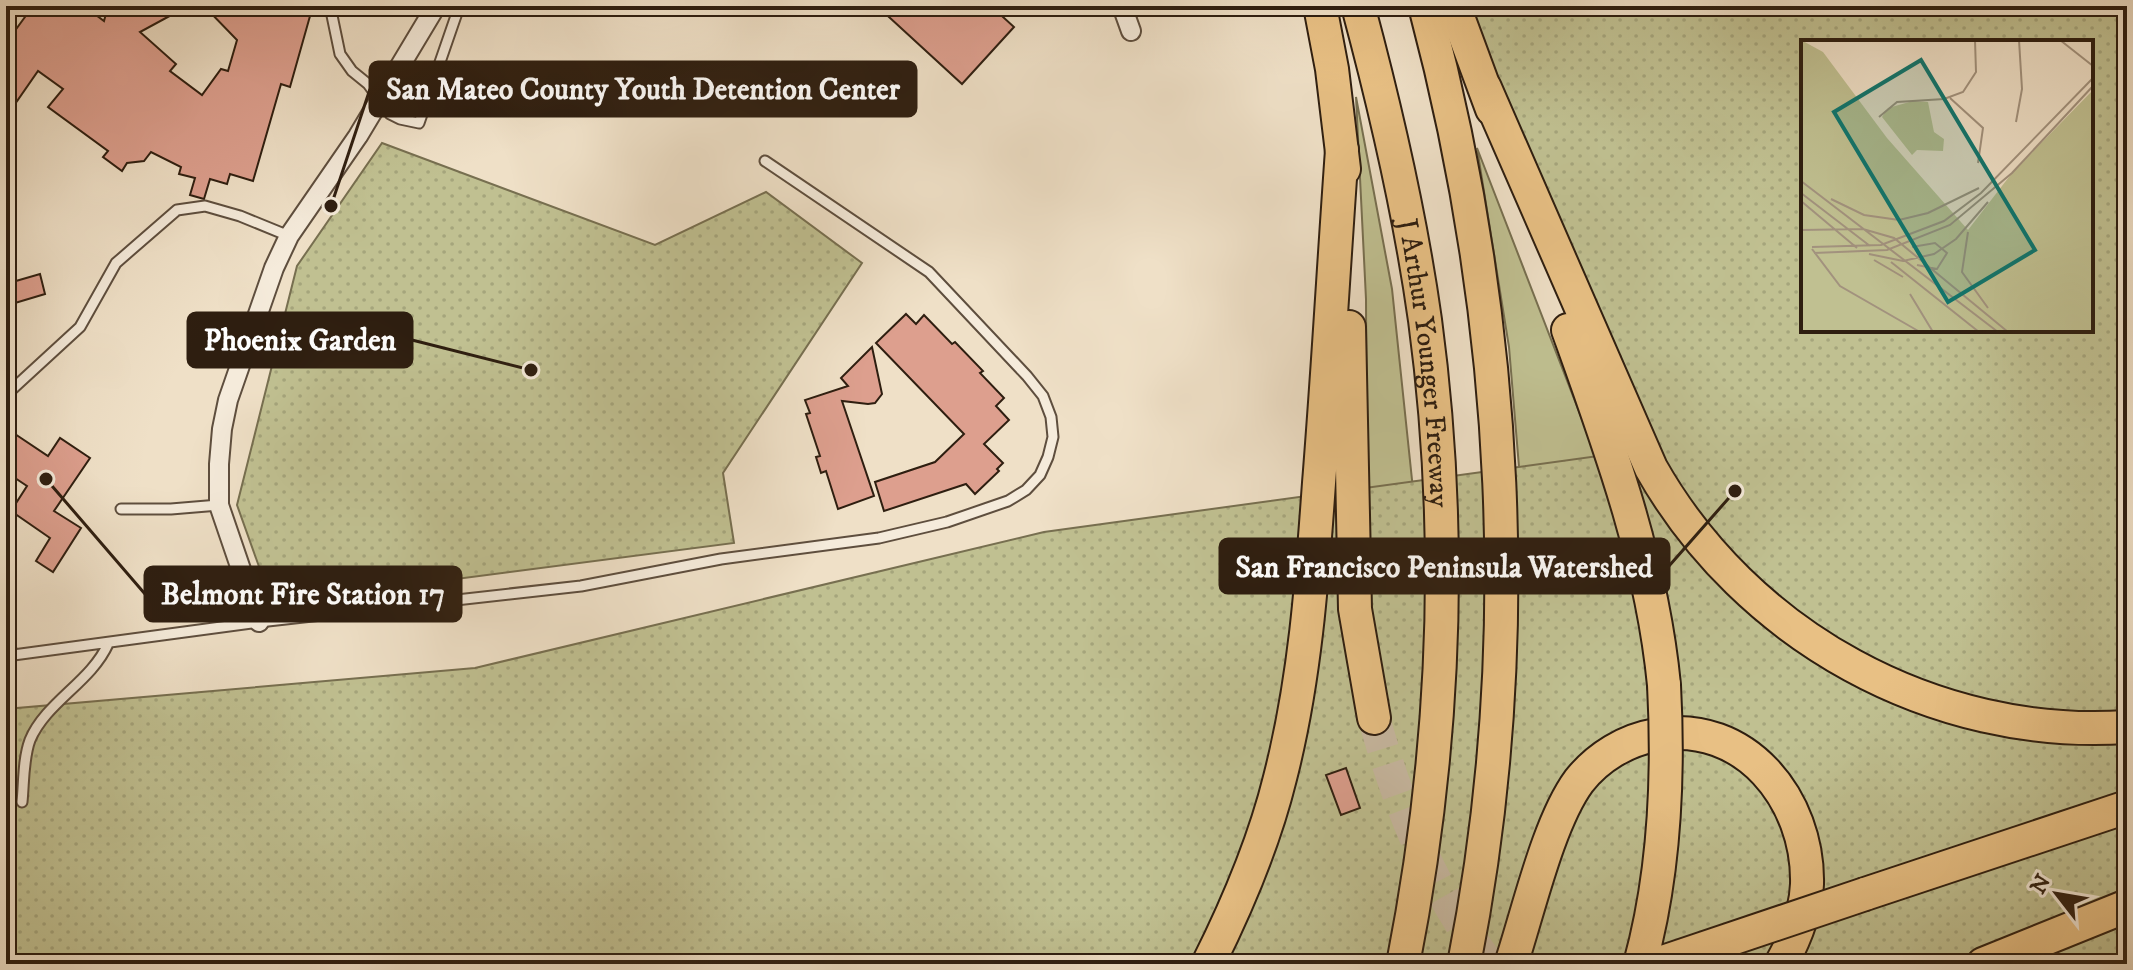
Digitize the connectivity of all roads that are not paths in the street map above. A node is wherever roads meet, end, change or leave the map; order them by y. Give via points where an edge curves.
1 (330, 6) edge
2 (436, 6) edge
3 (451, 6) edge
4 (1122, 6) edge
5 (1320, 6) edge
6 (1358, 6) edge
7 (1425, 6) edge
8 (1454, 6) edge
9 (1131, 31) dead end
10 (1485, 88) junction
11 (379, 100) junction
12 (1342, 150) junction
13 (765, 161) dead end
14 (289, 236) junction
15 (6, 395) edge
16 (219, 505) junction
17 (121, 509) dead end
18 (259, 622) junction
19 (6, 624) edge
20 (108, 644) junction
21 (9, 655) edge
22 (1374, 718) tunnel mouth
23 (2127, 727) edge
24 (22, 802) dead end
25 (2127, 807) edge
26 (2127, 906) edge
27 (1208, 964) edge
28 (1403, 964) edge
29 (1464, 964) edge
30 (1511, 964) edge
31 (1640, 964) edge
32 (1657, 964) edge
33 (1781, 964) edge
34 (1983, 964) edge

1 - 11 lane via 340,54
2 - 11 street
3 - 11 lane via 458,10 419,123 390,114
4 - 9 street
5 - 12 highway
6 - 28 highway, J Arthur Younger Freeway via 1412,240 1439,481 1442,604 1437,724 1424,845
7 - 29 highway via 1458,139 1479,256 1500,505 1495,738
8 - 10 highway
10 - 23 highway via 1651,468 1700,540 1743,586 1829,653 1920,697 2032,724
10 - 31 highway, bridge via 1635,526 1657,623 1667,759 1654,895
11 - 14 street
12 - 22 highway via 1355,609
12 - 27 highway via 1318,508 1298,693 1264,834
13 - 18 lane via 929,272 1043,396 1053,437 1040,475 1026,490 947,522 879,538 721,559 581,586
14 - 15 lane via 205,206 177,210 116,263 80,327
14 - 16 street via 228,400
16 - 17 lane
16 - 18 street
18 - 20 lane
19 - 21 lane
20 - 21 lane
20 - 24 lane via 99,663 37,727 25,757
25 - 32 highway, bridge
26 - 34 highway
30 - 33 highway via 1555,829 1579,782 1625,744 1674,733 1715,738 1748,755 1774,779 1792,809 1807,885 1799,928

